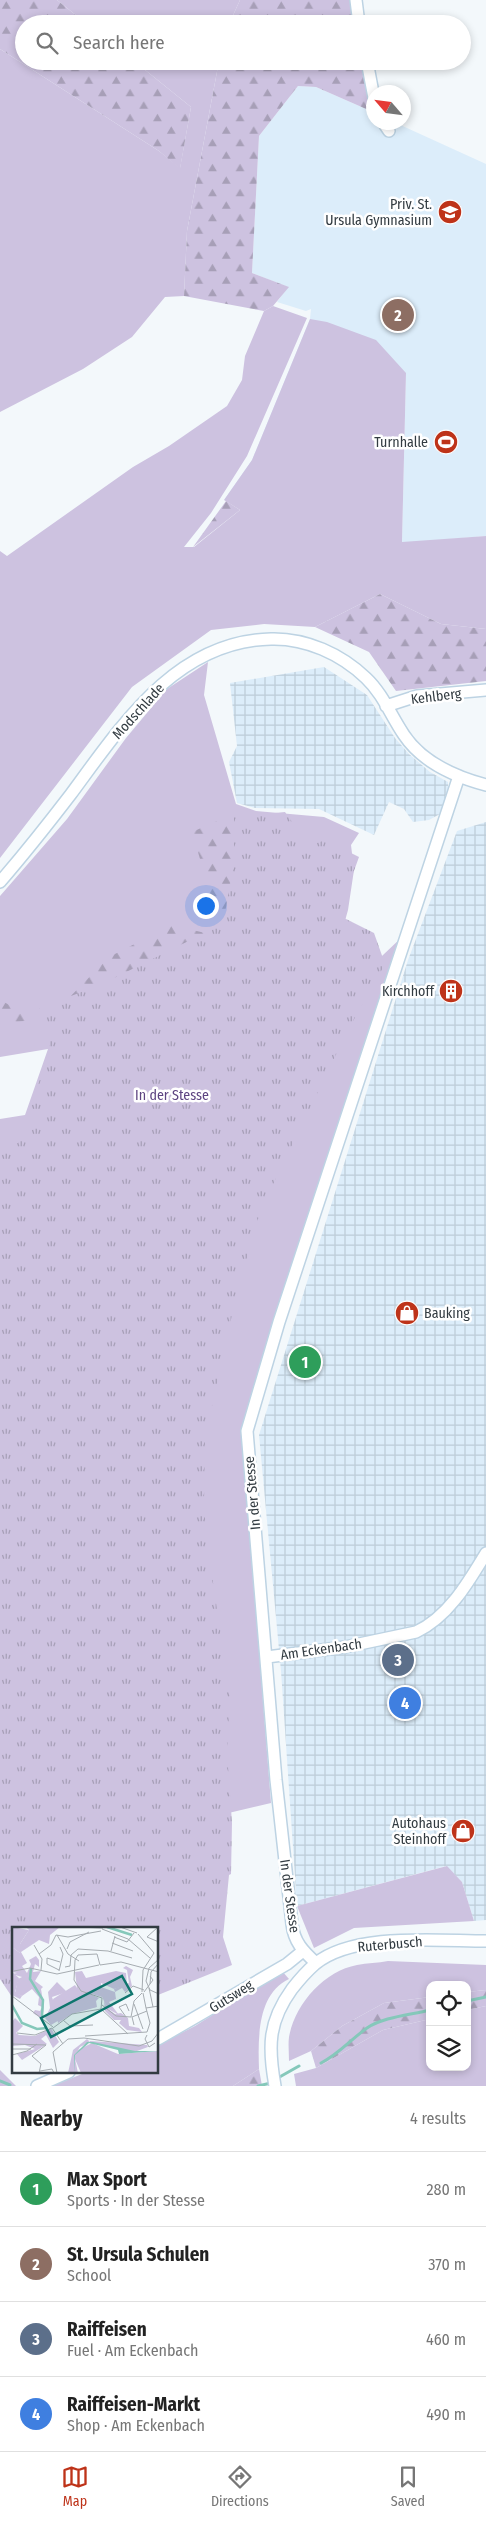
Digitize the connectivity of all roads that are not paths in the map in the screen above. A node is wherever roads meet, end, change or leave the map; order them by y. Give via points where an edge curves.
1 (356, 0) edge
2 (358, 15) edge
3 (368, 70) edge
4 (371, 85) edge
5 (486, 690) edge
6 (386, 706) junction
7 (459, 776) junction
8 (486, 785) edge
9 (0, 882) edge
10 (486, 1553) edge
11 (267, 1657) junction
12 (486, 1941) edge
13 (303, 1951) junction
14 (316, 1963) junction
15 (159, 2038) edge
16 (64, 2074) edge
17 (37, 2086) edge
18 (275, 2086) edge

1 - 2 street
3 - 4 street
5 - 6 street, Kehlberg via 417,696
6 - 7 street, Modschlade via 405,736 420,752
6 - 9 street, Modschlade via 376,689 361,674 334,655 301,642 287,639 246,641 204,654 168,678 141,703
7 - 8 street
7 - 11 street, In der Stesse via 248,1421
10 - 11 street, Am Eckenbach via 458,1597 437,1619 416,1632 345,1647
11 - 13 street, In der Stesse via 287,1885 293,1934
12 - 14 street, Ruterbusch via 384,1942 338,1952
13 - 14 street, In der Stesse
13 - 15 street, Gutsweg
14 - 18 street, Ruterbusch via 298,1982 276,2017 270,2042
16 - 17 street

